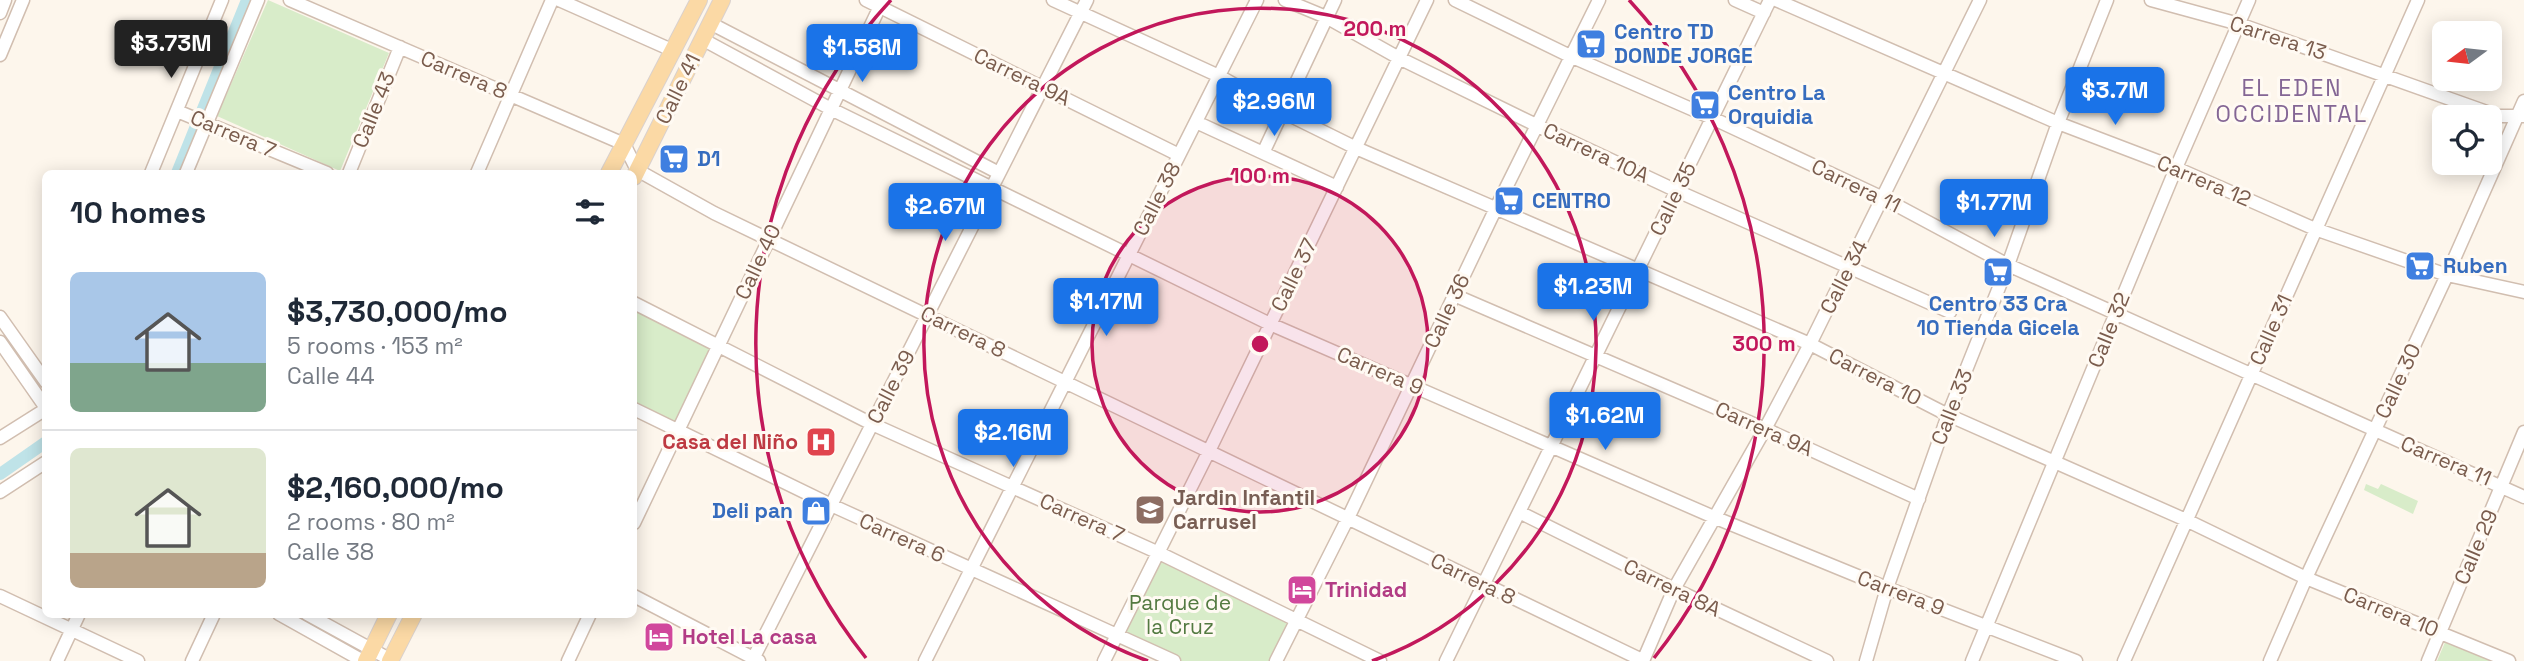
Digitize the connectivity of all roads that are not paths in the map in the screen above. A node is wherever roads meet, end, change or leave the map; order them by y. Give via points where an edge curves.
1 (5, 0) edge
2 (23, 0) edge
3 (222, 0) edge
4 (258, 0) edge
5 (290, 0) edge
6 (552, 0) edge
7 (559, 0) edge
8 (699, 0) edge
9 (722, 0) edge
10 (866, 0) edge
11 (1053, 0) edge
12 (1087, 0) edge
13 (1257, 0) edge
14 (1285, 0) edge
15 (1335, 0) edge
16 (1427, 0) edge
17 (1455, 0) edge
18 (1599, 0) edge
19 (1735, 0) edge
20 (1773, 0) edge
21 (1980, 0) edge
22 (2107, 0) edge
23 (2151, 0) edge
24 (2249, 0) edge
25 (2418, 0) edge
26 (882, 4) edge
27 (0, 13) edge
28 (1764, 13) junction
29 (1080, 14) junction
30 (1326, 17) junction
31 (710, 23) junction
32 (2239, 24) junction
33 (702, 39) junction
34 (400, 47) junction
35 (674, 51) junction
36 (0, 55) edge
37 (1570, 55) junction
38 (1399, 58) junction
39 (1944, 74) junction
40 (2384, 74) junction
41 (1219, 76) junction
42 (1042, 87) junction
43 (840, 91) junction
44 (512, 95) junction
45 (2524, 101) edge
46 (831, 109) junction
47 (1281, 111) junction
48 (181, 112) junction
49 (2520, 116) edge
50 (1713, 118) junction
51 (204, 121) junction
52 (1196, 122) junction
53 (2058, 123) junction
54 (1536, 125) junction
55 (624, 144) junction
56 (1356, 148) junction
57 (1264, 151) junction
58 (1179, 155) junction
59 (2176, 168) junction
60 (152, 170) edge
61 (187, 170) edge
62 (320, 170) edge
63 (350, 170) edge
64 (478, 170) edge
65 (611, 170) edge
66 (634, 170) edge
67 (637, 170) edge
68 (999, 173) junction
69 (637, 175) edge
70 (992, 187) junction
71 (1337, 187) junction
72 (1677, 191) junction
73 (1883, 198) junction
74 (1496, 208) junction
75 (2315, 229) junction
76 (769, 239) junction
77 (1129, 254) junction
78 (2008, 265) junction
79 (1849, 267) junction
80 (1638, 269) junction
81 (2447, 275) junction
82 (2524, 292) edge
83 (1454, 295) junction
84 (637, 305) edge
85 (1950, 312) dead end
86 (2117, 312) junction
87 (927, 315) junction
88 (0, 317) edge
89 (1270, 324) junction
90 (0, 342) edge
91 (1810, 344) junction
92 (717, 348) junction
93 (1596, 355) junction
94 (2251, 374) junction
95 (42, 376) edge
96 (1065, 382) junction
97 (1412, 385) junction
98 (42, 403) edge
99 (637, 410) edge
100 (42, 412) edge
101 (1948, 415) junction
102 (872, 424) junction
103 (1765, 429) junction
104 (678, 431) junction
105 (2376, 431) junction
106 (2524, 432) edge
107 (0, 438) edge
108 (1551, 447) junction
109 (1209, 451) junction
110 (2055, 461) junction
111 (42, 465) edge
112 (2502, 485) junction
113 (1013, 487) junction
114 (0, 492) edge
115 (2524, 496) edge
116 (1919, 499) junction
117 (831, 505) junction
118 (1519, 512) junction
119 (637, 517) edge
120 (1348, 518) junction
121 (1716, 518) junction
122 (2186, 520) junction
123 (1159, 553) junction
124 (972, 568) junction
125 (2306, 578) junction
126 (1483, 583) junction
127 (1887, 588) junction
128 (1674, 589) junction
129 (0, 596) edge
130 (637, 598) edge
131 (42, 615) edge
132 (50, 618) edge
133 (77, 618) edge
134 (212, 618) edge
135 (287, 618) edge
136 (313, 618) edge
137 (387, 618) edge
138 (412, 618) edge
139 (588, 618) edge
140 (1296, 620) junction
141 (1987, 625) junction
142 (72, 628) junction
143 (2440, 632) junction
144 (1117, 634) junction
145 (367, 657) edge
146 (755, 660) edge
147 (57, 661) edge
148 (138, 661) edge
149 (192, 661) edge
150 (391, 661) edge
151 (568, 661) edge
152 (925, 661) edge
153 (1104, 661) edge
154 (1174, 661) edge
155 (1276, 661) edge
156 (1380, 661) edge
157 (1446, 661) edge
158 (1643, 661) edge
159 (1827, 661) edge
160 (1866, 661) edge
161 (1972, 661) edge
162 (2076, 661) edge
163 (2124, 661) edge
164 (2270, 661) edge
165 (2428, 661) edge
166 (2509, 661) edge

1 - 27 street
2 - 36 street
3 - 48 street
4 - 51 street
5 - 34 street, Carrera 8
6 - 44 street
7 - 35 street
8 - 35 main road, Calle 41
9 - 31 main road, Calle 41
10 - 26 street, Carrera 9A
11 - 29 street, Carrera 10
12 - 29 street, Calle 39
13 - 41 street, Calle 38
14 - 30 street, Carrera 10A
15 - 30 street
16 - 38 street, Calle 37
17 - 37 street, Carrera 11
18 - 37 street, Calle 36
19 - 28 street
20 - 28 street, Calle 35
20 - 39 street, Carrera 12
21 - 39 street, Calle 34
22 - 53 street, Calle 33
23 - 32 street, Carrera 13
24 - 32 street, Calle 32
25 - 40 street, Calle 31
26 - 42 street, Carrera 9A
26 - 43 street, Calle 40
28 - 50 street, Calle 35
29 - 41 street, Carrera 10
29 - 42 street, Calle 39
30 - 38 street, Carrera 10A
30 - 47 street
31 - 33 main road, Calle 41
31 - 43 street
32 - 40 street, Carrera 13
32 - 59 street, Calle 32
33 - 46 street, Carrera 9
33 - 67 main road, Calle 41
34 - 44 street, Carrera 8
34 - 63 street, Calle 43
35 - 55 main road, Calle 41
37 - 50 street, Carrera 11
37 - 54 street, Calle 36
38 - 54 street, Carrera 10A
38 - 56 street, Calle 37
39 - 53 street, Carrera 12
39 - 73 street, Calle 34
40 - 49 street, Carrera 13 via 2498,116
40 - 75 street, Calle 31
41 - 47 street, Carrera 10
41 - 52 street, Calle 38
42 - 58 street, Carrera 9A
42 - 68 street, Calle 39
43 - 46 street, Calle 40
43 - 68 street
44 - 55 street, Carrera 8
44 - 64 street
45 - 49 street, Calle 30
46 - 70 street, Carrera 9
46 - 76 street, Calle 40
47 - 56 street, Carrera 10
47 - 57 street
48 - 51 street, Carrera 7
48 - 60 street
49 - 81 street, Calle 30
50 - 72 street, Calle 35
50 - 73 street, Carrera 11
51 - 61 street
51 - 62 street, Carrera 7
52 - 57 street
52 - 58 street, Calle 38
53 - 59 street, Carrera 12
53 - 78 street, Calle 33
54 - 72 street, Carrera 10A
54 - 74 street, Calle 36
55 - 65 main road, Calle 41
55 - 66 street
56 - 71 street, Calle 37
56 - 74 street, Carrera 10
57 - 71 street
58 - 77 street, Calle 38
59 - 75 street, Carrera 12
59 - 86 street, Calle 32
68 - 70 street, Calle 39
69 - 76 street, Carrera 8
70 - 77 street, Carrera 9
70 - 87 street, Calle 39
71 - 89 street, Calle 37
72 - 79 street, Carrera 10A
72 - 80 street, Calle 35
73 - 78 street, Carrera 11
73 - 79 street, Calle 34
74 - 80 street, Carrera 10
74 - 83 street, Calle 36
75 - 81 street, Carrera 12
75 - 94 street, Calle 31
76 - 87 street, Carrera 8
76 - 92 street, Calle 40
77 - 89 street, Carrera 9
77 - 96 street, Calle 38
78 - 86 street, Carrera 11
78 - 101 street, Calle 33
79 - 85 street, Carrera 10A
79 - 91 street, Calle 34
80 - 91 street, Carrera 10
80 - 93 street, Calle 35
81 - 82 street, Carrera 12
81 - 105 street, Calle 30
83 - 93 street, Carrera 9A
83 - 97 street, Calle 36
84 - 92 street, Carrera 7
86 - 94 street, Carrera 11
86 - 110 street, Calle 32
87 - 96 street, Carrera 8
87 - 102 street, Calle 39
88 - 95 street
89 - 97 street, Carrera 9
89 - 109 street, Calle 37
90 - 98 street
91 - 101 street, Carrera 10
91 - 103 street, Calle 34
92 - 102 street, Carrera 7
92 - 104 street, Calle 40
93 - 103 street, Carrera 9A
93 - 108 street, Calle 35
94 - 105 street, Carrera 11
94 - 122 street, Calle 31
96 - 109 street, Carrera 8
96 - 113 street, Calle 38
97 - 108 street, Carrera 9
97 - 120 street, Calle 36
99 - 104 street, Carrera 6
100 - 107 street
101 - 110 street, Carrera 10
101 - 116 street, Calle 33
102 - 113 street, Carrera 7
102 - 117 street, Calle 39
103 - 116 street, Carrera 9A
103 - 121 street, Calle 34
104 - 117 street, Carrera 6
104 - 119 street, Calle 40
105 - 112 street, Carrera 11
105 - 125 street, Calle 30
106 - 112 street, Calle 29
108 - 118 street, Calle 35
108 - 121 street, Carrera 9
109 - 120 street, Carrera 8
109 - 123 street, Calle 37
110 - 122 street, Carrera 10
110 - 141 street, Calle 32
111 - 114 street
112 - 115 street, Carrera 11
112 - 143 street, Calle 29
113 - 123 street, Carrera 7
113 - 124 street, Calle 38
116 - 127 street, Calle 33
117 - 124 street, Carrera 6
117 - 146 street, Calle 39
118 - 126 street, Calle 35
118 - 128 street, Carrera 8A
120 - 126 street, Carrera 8
120 - 140 street, Calle 36
121 - 127 street, Carrera 9
121 - 128 street, Calle 34
122 - 125 street, Carrera 10
122 - 163 street, Calle 31
123 - 140 street, Carrera 7
123 - 144 street, Calle 37
124 - 144 street, Carrera 6
124 - 152 street, Calle 38
125 - 143 street, Carrera 10
125 - 164 street, Calle 30
126 - 157 street, Calle 35
126 - 158 street, Carrera 8
127 - 141 street, Carrera 9
127 - 160 street, Calle 33
128 - 158 street, Calle 34
128 - 159 street, Carrera 8A
129 - 131 street
130 - 146 street
132 - 142 street
133 - 142 street
134 - 149 street
135 - 145 street
136 - 145 street
137 - 145 main road
138 - 150 main road
139 - 151 street
140 - 155 street, Calle 36
140 - 156 street, Carrera 7
141 - 161 street, Calle 32
141 - 162 street, Carrera 9
142 - 147 street
142 - 148 street
143 - 165 street, Calle 29
143 - 166 street, Carrera 10
144 - 153 street, Calle 37
144 - 154 street, Carrera 6
145 - 150 street

